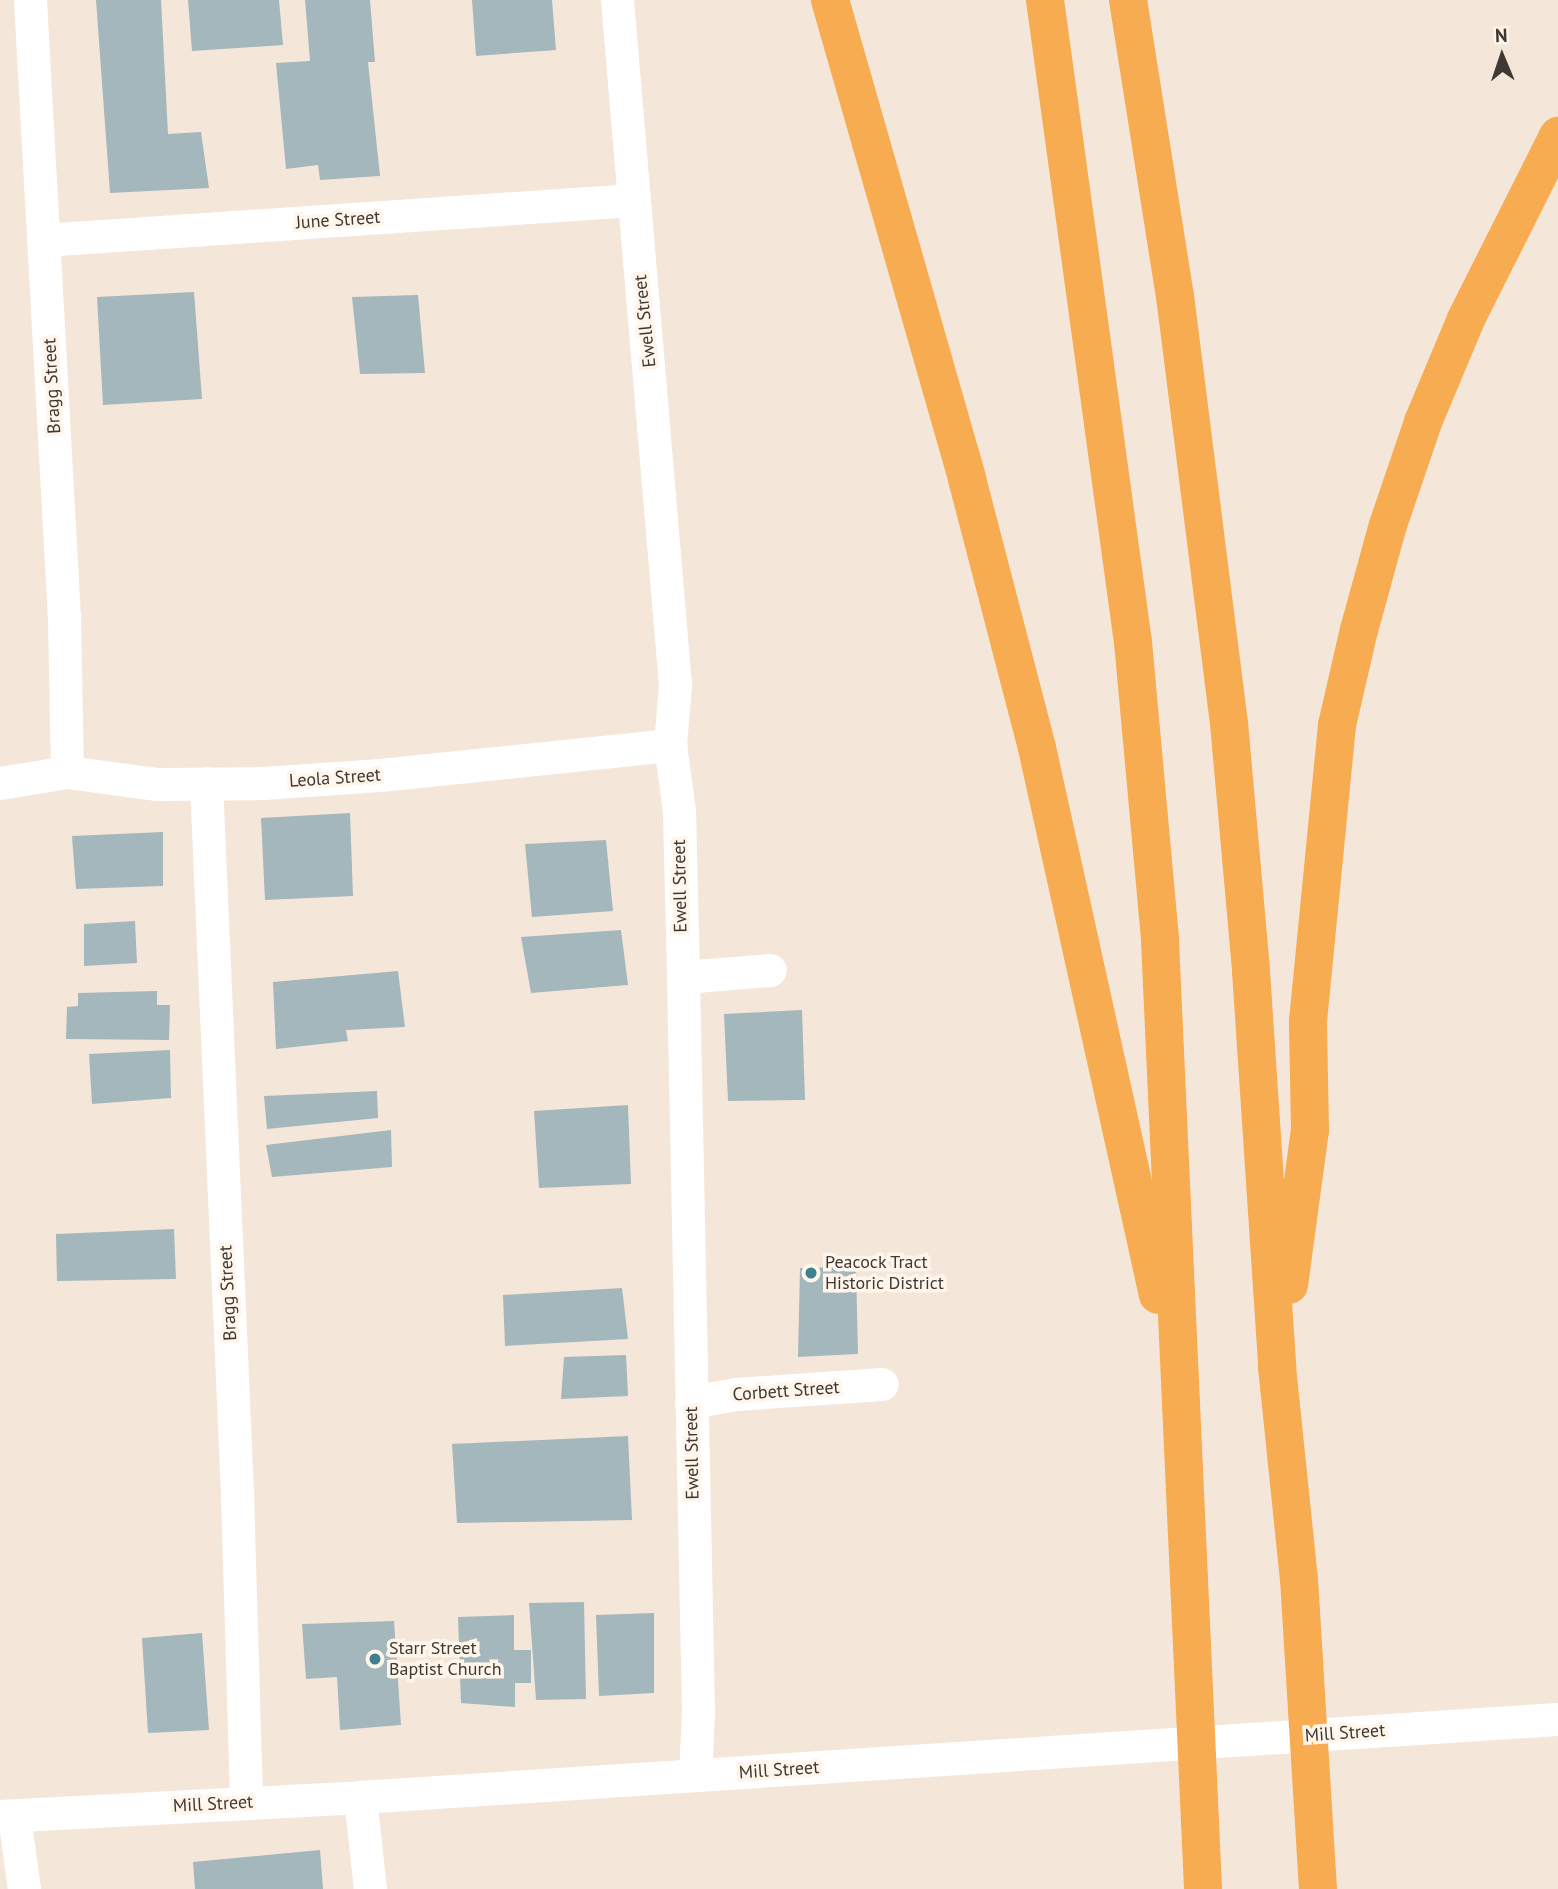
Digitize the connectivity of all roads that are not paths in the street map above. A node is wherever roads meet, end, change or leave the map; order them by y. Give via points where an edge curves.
1 (30, 0) edge
2 (617, 0) edge
3 (830, 0) edge
4 (1045, 0) edge
5 (1128, 0) edge
6 (1558, 136) edge
7 (633, 200) junction
8 (43, 240) junction
9 (670, 745) junction
10 (67, 772) junction
11 (0, 783) edge
12 (206, 783) junction
13 (771, 970) dead end
14 (683, 977) junction
15 (1278, 1367) junction
16 (882, 1384) dead end
17 (1180, 1396) junction
18 (691, 1402) junction
19 (1558, 1719) edge
20 (695, 1775) junction
21 (360, 1797) junction
22 (246, 1802) junction
23 (7, 1816) edge
24 (24, 1889) edge
25 (370, 1889) edge
26 (1203, 1889) edge
27 (1318, 1889) edge

1 - 8 street, Bragg Street
2 - 7 street, Ewell Street
3 - 17 highway via 967,479 1037,748
4 - 17 highway via 1133,642 1160,941
5 - 15 highway via 1177,309 1228,710
6 - 15 highway via 1466,319 1423,422 1388,525 1337,725 1308,1021 1310,1130
7 - 8 street, June Street
7 - 9 street, Ewell Street via 675,685
8 - 10 street, Bragg Street via 64,617
9 - 12 street, Leola Street via 380,775
9 - 14 street, Ewell Street via 679,811
10 - 11 street, Leola Street
10 - 12 street, Leola Street via 158,784
12 - 22 street, Bragg Street
13 - 14 street
14 - 18 street, Ewell Street
15 - 27 highway via 1299,1579
16 - 18 street, Corbett Street via 736,1394
17 - 26 highway
18 - 20 street, Ewell Street via 698,1712
19 - 20 street, Mill Street
20 - 21 street, Mill Street
21 - 22 street, Mill Street
21 - 25 street
22 - 23 street, Mill Street
23 - 24 street

